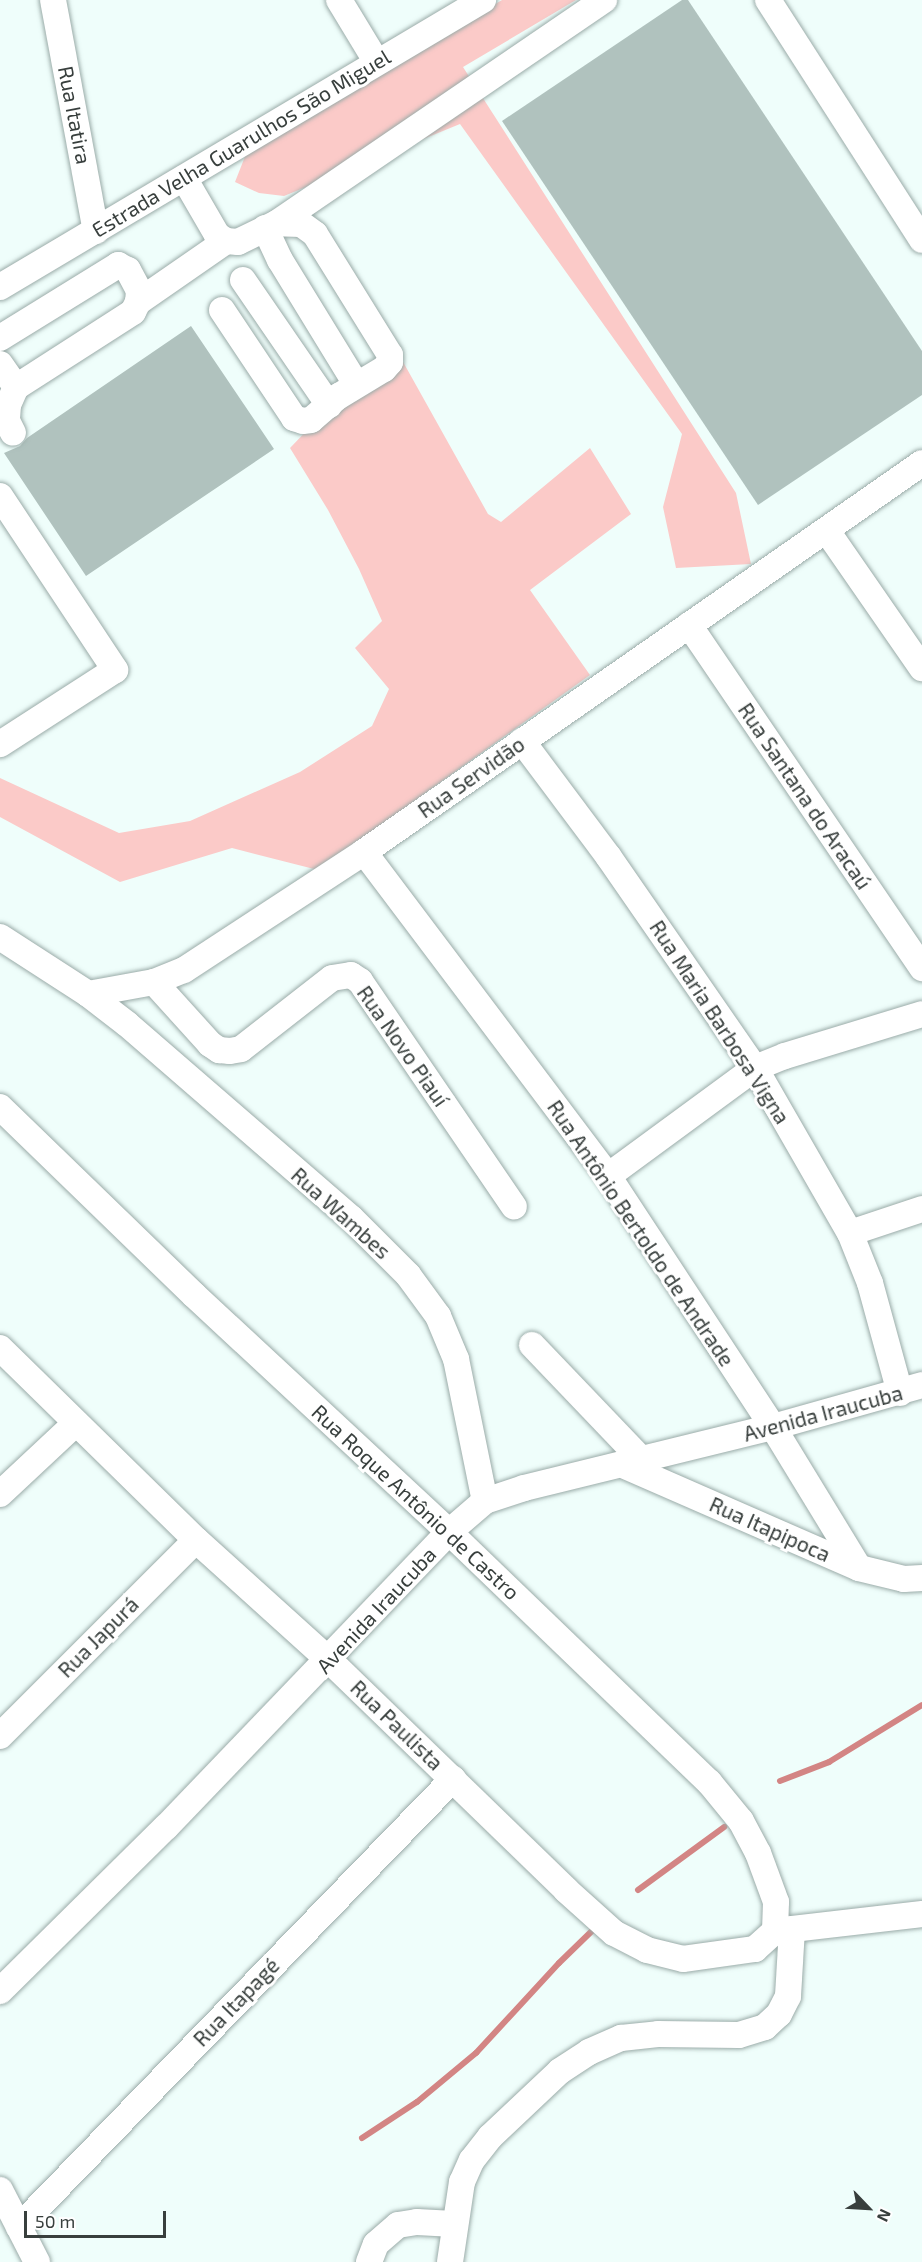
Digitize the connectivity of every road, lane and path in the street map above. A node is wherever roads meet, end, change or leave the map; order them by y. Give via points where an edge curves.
1 (53, 0) edge
2 (339, 0) edge
3 (483, 0) edge
4 (604, 0) edge
5 (768, 0) edge
6 (376, 61) junction
7 (184, 178) junction
8 (271, 225) junction
9 (96, 231) junction
10 (922, 240) edge
11 (226, 241) junction
12 (243, 280) dead end
13 (0, 287) edge
14 (138, 302) junction
15 (222, 310) dead end
16 (0, 338) edge
17 (0, 364) edge
18 (356, 384) junction
19 (16, 387) junction
20 (328, 405) junction
21 (13, 433) dead end
22 (922, 463) edge
23 (0, 496) edge
24 (827, 531) junction
25 (689, 625) junction
26 (922, 668) edge
27 (522, 741) junction
28 (0, 744) edge
29 (364, 852) junction
30 (0, 937) edge
31 (922, 968) edge
32 (154, 982) junction
33 (88, 994) junction
34 (922, 1014) edge
35 (755, 1068) junction
36 (0, 1107) edge
37 (608, 1176) junction
38 (514, 1207) dead end
39 (922, 1209) edge
40 (850, 1233) junction
41 (532, 1345) dead end
42 (0, 1348) edge
43 (911, 1389) edge
44 (76, 1423) junction
45 (773, 1427) junction
46 (633, 1463) junction
47 (0, 1494) edge
48 (485, 1502) junction
49 (450, 1532) junction
50 (196, 1540) junction
51 (859, 1568) junction
52 (922, 1578) edge
53 (329, 1660) junction
54 (0, 1736) edge
55 (453, 1779) junction
56 (922, 1914) edge
57 (784, 1930) junction
58 (0, 1991) edge
59 (0, 2190) edge
60 (454, 2224) junction
61 (19, 2227) junction
62 (37, 2262) edge
63 (369, 2262) edge
64 (450, 2262) edge

1 - 9 street, Rua Itatira
2 - 6 street
3 - 6 street, Estrada Velha Guarulhos São Miguel
4 - 8 street
5 - 10 street
6 - 7 street, Estrada Velha Guarulhos São Miguel
7 - 9 street, Estrada Velha Guarulhos São Miguel
7 - 11 street via 217,235
8 - 11 street via 238,242
8 - 18 street via 280,260
8 - 18 street via 301,224 315,234 390,355 384,369
9 - 13 street, Estrada Velha Guarulhos São Miguel
11 - 14 street
12 - 20 street
14 - 16 street via 139,291 128,270 118,265
14 - 19 street via 133,312
15 - 20 street via 294,418 311,420
17 - 19 street
18 - 20 street
19 - 21 street via 8,405 7,421
22 - 24 street, Rua Servidão
23 - 28 street via 115,670
24 - 25 street, Rua Servidão
24 - 26 street
25 - 27 street, Rua Servidão
25 - 31 street, Rua Santana do Aracaú
27 - 29 street, Rua Servidão
27 - 35 street, Rua Maria Barbosa Vigna via 608,856
29 - 32 street, Rua Servidão via 184,970
29 - 37 street, Rua Antônio Bertoldo de Andrade
30 - 33 street
32 - 33 street, Rua Servidão
32 - 38 street, Rua Novo Piauí via 210,1044 230,1051 241,1049 332,978 351,975 360,981
33 - 48 street, Rua Wambes via 351,1218 408,1275 438,1316 456,1359
34 - 35 street
35 - 37 street
35 - 40 street, Rua Maria Barbosa Vigna
36 - 49 street, Rua Roque Antônio de Castro via 194,1295
37 - 45 street, Rua Antônio Bertoldo de Andrade
39 - 40 street
40 - 43 street, Rua Maria Barbosa Vigna
41 - 46 street
42 - 44 street, Rua Paulista
43 - 45 street, Avenida Iraucuba
44 - 47 street
44 - 50 street, Rua Paulista
45 - 46 street, Avenida Iraucuba
45 - 51 street, Rua Antônio Bertoldo de Andrade
46 - 48 street, Avenida Iraucuba via 524,1488
46 - 51 street, Rua Itapipoca
48 - 49 street, Avenida Iraucuba
49 - 53 street, Avenida Iraucuba
49 - 57 street, Rua Roque Antônio de Castro via 709,1782 741,1821 758,1853
50 - 53 street, Rua Paulista
50 - 54 street, Rua Japurá
51 - 52 street, Rua Itapipoca via 904,1579
53 - 55 street, Rua Paulista
53 - 58 street, Avenida Iraucuba
55 - 57 street, Rua Paulista via 614,1933 647,1950 683,1959 724,1955 755,1949
55 - 61 street, Rua Itapagé
56 - 57 street
57 - 60 street, Rua Roque Antônio de Castro via 788,1996 779,2014 765,2027 739,2035 658,2034 621,2038 589,2052 560,2071 490,2137 472,2160 462,2182
59 - 61 street
60 - 63 street via 398,2225 376,2244
60 - 64 street, Rua Roque Antônio de Castro
61 - 62 street

